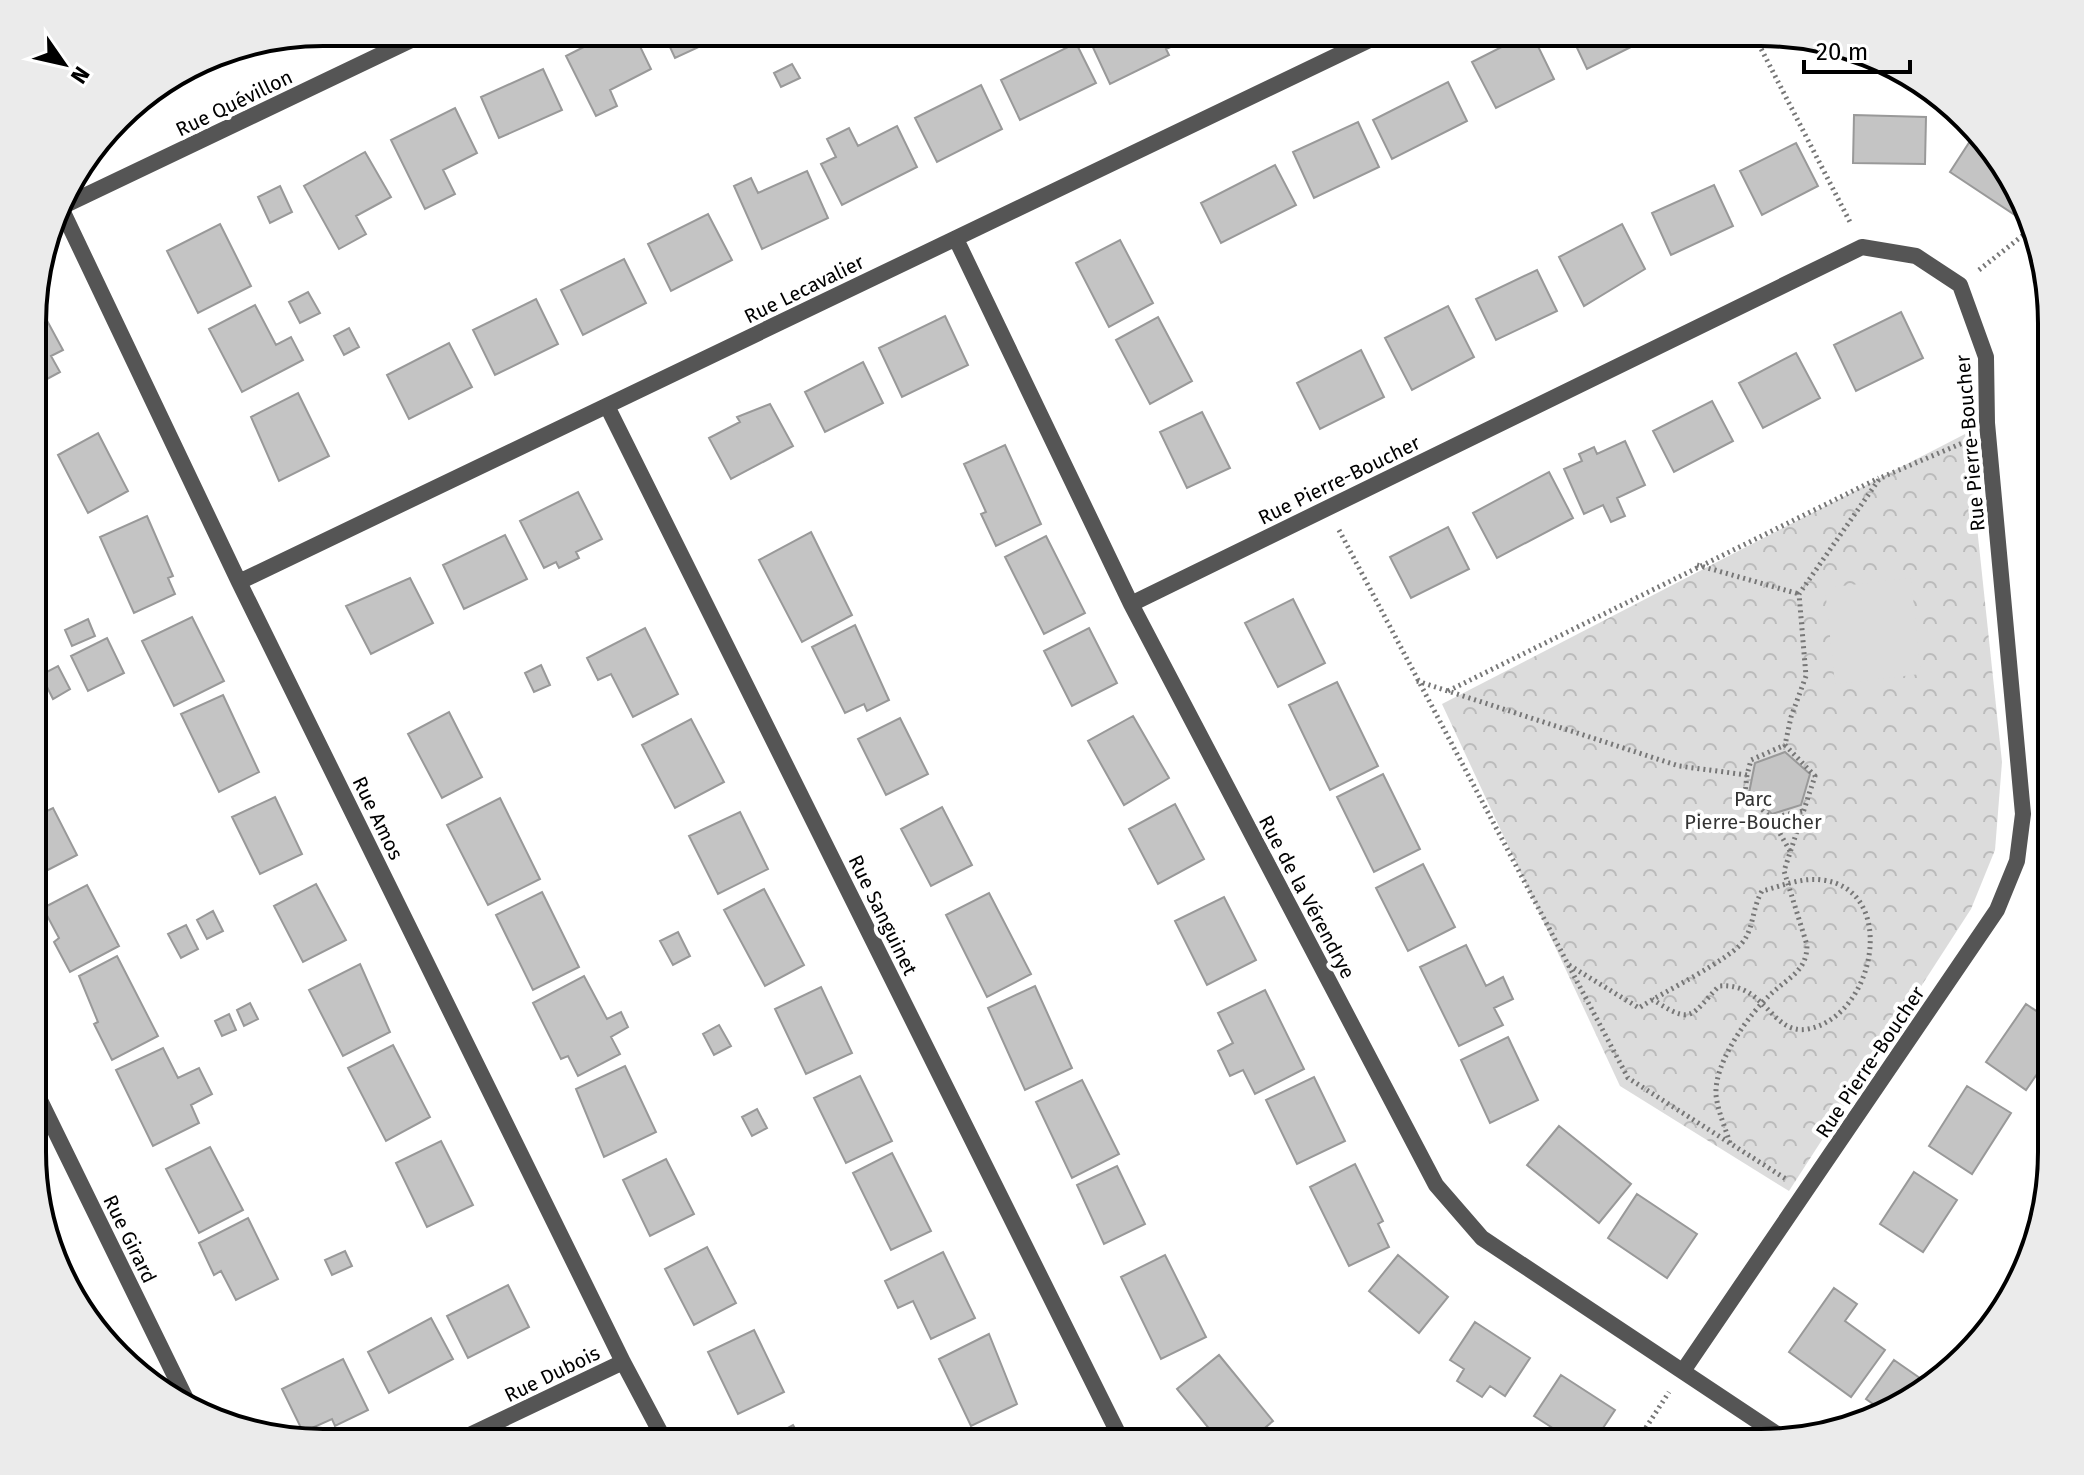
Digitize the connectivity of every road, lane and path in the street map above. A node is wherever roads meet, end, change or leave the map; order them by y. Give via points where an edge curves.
1 (399, 46) edge
2 (1355, 47) edge
3 (1760, 47) edge
4 (75, 200) edge
5 (65, 221) edge
6 (2023, 235) edge
7 (956, 239) junction
8 (1862, 247) junction
9 (1960, 285) junction
10 (607, 406) junction
11 (1989, 434) junction
12 (1880, 478) junction
13 (1328, 508) junction
14 (1697, 565) junction
15 (239, 582) junction
16 (1799, 594) junction
17 (1131, 604) junction
18 (1416, 680) junction
19 (1448, 691) junction
20 (1785, 745) junction
21 (1747, 775) junction
22 (1803, 811) junction
23 (1771, 818) junction
24 (1790, 851) junction
25 (1787, 884) junction
26 (1568, 965) junction
27 (1652, 999) junction
28 (1762, 1003) junction
29 (47, 1114) edge
30 (1730, 1143) junction
31 (1806, 1192) junction
32 (623, 1362) junction
33 (1683, 1371) junction
34 (182, 1391) edge
35 (484, 1428) edge
36 (658, 1428) edge
37 (1116, 1429) edge
38 (1645, 1429) edge
39 (1769, 1429) edge

1 - 4 street, Rue Quévillon
2 - 7 street, Rue Lecavalier
3 - 8 path
5 - 15 street, Rue Amos
6 - 9 path
7 - 10 street, Rue Lecavalier
7 - 17 street, Rue de la Vérendrye
8 - 9 street via 1916,256
8 - 13 street, Rue Pierre-Boucher
9 - 11 street, Rue Pierre-Boucher via 1986,357
10 - 15 street, Rue Lecavalier
10 - 37 street, Rue Sanguinet
11 - 12 path
11 - 31 street, Rue Pierre-Boucher via 2023,814 2017,861 1997,910
12 - 14 path
12 - 16 path
13 - 17 street, Rue Pierre-Boucher
13 - 18 path
14 - 16 path
14 - 19 path
15 - 32 street, Rue Amos
16 - 20 path via 1806,676
17 - 33 street, Rue de la Vérendrye via 1436,1185 1482,1238
18 - 19 path
18 - 26 path
19 - 21 path via 1679,766
20 - 21 path via 1751,760
20 - 22 path via 1815,776
21 - 23 path via 1745,793
22 - 23 path
22 - 24 path
23 - 24 path
24 - 25 path via 1784,871
25 - 27 path via 1762,891 1744,941 1735,951
25 - 28 path via 1807,958 1801,970
25 - 28 path via 1831,881 1855,897 1868,923 1869,963 1850,1003 1807,1029 1784,1026
26 - 27 path via 1639,1008
26 - 30 path via 1628,1078
27 - 28 path via 1675,1014 1691,1016 1719,986 1735,985
28 - 30 path via 1729,1049 1716,1091
29 - 34 street, Rue Girard
30 - 31 path
31 - 33 street, Rue Pierre-Boucher
32 - 35 street, Rue Dubois
32 - 36 street, Rue Amos
33 - 38 path
33 - 39 street, Rue de la Vérendrye

